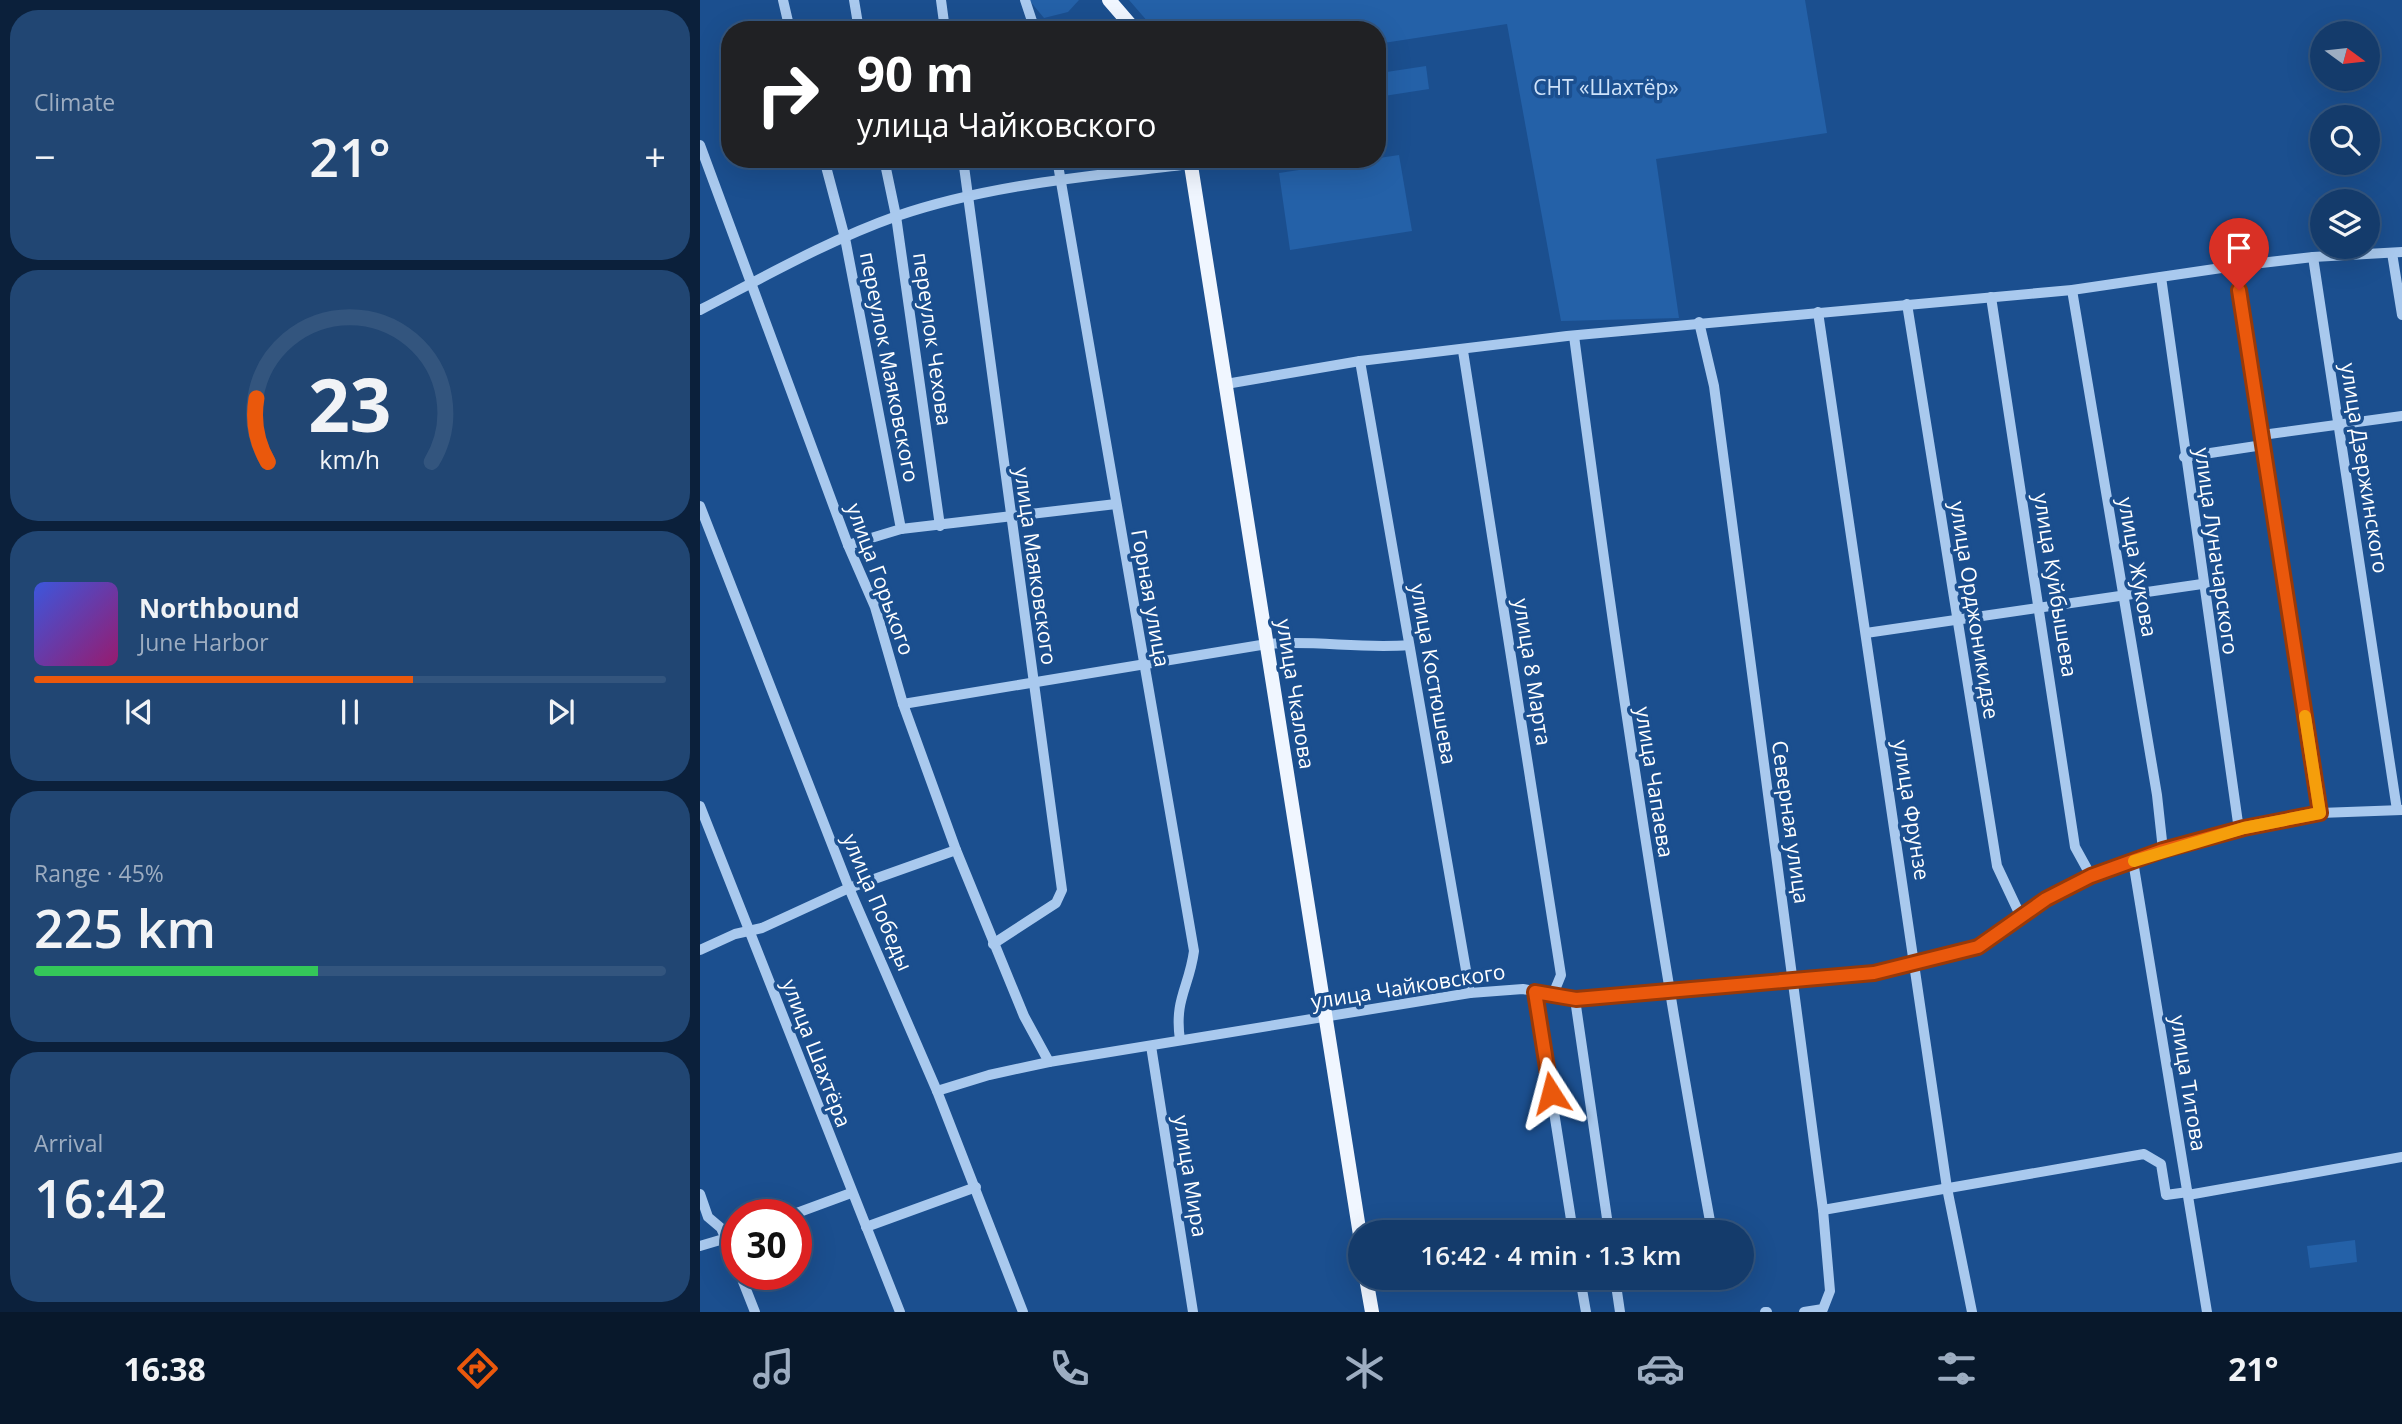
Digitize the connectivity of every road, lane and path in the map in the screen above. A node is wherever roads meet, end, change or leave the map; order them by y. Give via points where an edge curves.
1 (783, 0) edge
2 (854, 0) edge
3 (941, 0) edge
4 (1025, 0) edge
5 (1109, 0) edge
6 (788, 21) edge
7 (858, 21) edge
8 (944, 21) edge
9 (1033, 21) edge
10 (1127, 21) edge
11 (700, 145) edge
12 (826, 168) edge
13 (886, 168) edge
14 (963, 168) edge
15 (1058, 168) edge
16 (1149, 168) edge
17 (1191, 168) edge
18 (1060, 181) junction
19 (968, 198) junction
20 (896, 216) junction
21 (845, 238) junction
22 (2397, 253) edge
23 (2310, 257) edge
24 (2312, 259) edge
25 (2235, 266) junction
26 (2161, 277) junction
27 (753, 283) junction
28 (2072, 290) junction
29 (1991, 297) junction
30 (1907, 304) junction
31 (700, 310) edge
32 (1818, 312) junction
33 (2402, 315) edge
34 (1699, 323) junction
35 (1574, 336) junction
36 (1463, 351) junction
37 (1360, 362) junction
38 (1226, 384) junction
39 (2402, 416) edge
40 (2339, 425) junction
41 (2262, 440) junction
42 (2184, 457) junction
43 (1116, 503) junction
44 (700, 506) edge
45 (1010, 518) junction
46 (940, 526) junction
47 (901, 529) junction
48 (848, 545) junction
49 (2202, 584) junction
50 (2123, 595) junction
51 (2040, 608) junction
52 (1956, 620) junction
53 (1866, 633) junction
54 (1267, 644) junction
55 (1409, 645) junction
56 (1143, 667) junction
57 (1032, 681) junction
58 (903, 704) junction
59 (700, 806) edge
60 (2400, 810) edge
61 (2320, 813) junction
62 (2238, 830) junction
63 (956, 850) junction
64 (2163, 850) junction
65 (2133, 861) junction
66 (2091, 876) junction
67 (849, 888) junction
68 (2021, 917) junction
69 (749, 930) junction
70 (993, 944) junction
71 (700, 950) edge
72 (1916, 964) junction
73 (1792, 979) junction
74 (1668, 991) junction
75 (1535, 992) junction
76 (1470, 993) junction
77 (1552, 997) junction
78 (1576, 999) junction
79 (1326, 1018) junction
80 (1180, 1041) junction
81 (1150, 1046) junction
82 (1049, 1062) junction
83 (937, 1091) junction
84 (2402, 1157) edge
85 (976, 1187) junction
86 (1947, 1188) junction
87 (851, 1193) junction
88 (2188, 1193) junction
89 (700, 1194) edge
90 (812, 1207) edge
91 (1822, 1210) junction
92 (1358, 1220) edge
93 (1571, 1220) edge
94 (1607, 1220) edge
95 (1711, 1220) edge
96 (721, 1227) edge
97 (866, 1227) junction
98 (721, 1240) edge
99 (700, 1246) edge
100 (746, 1290) edge
101 (1368, 1290) edge
102 (1582, 1290) edge
103 (1617, 1290) edge
104 (755, 1312) edge
105 (900, 1312) edge
106 (1023, 1312) edge
107 (1193, 1312) edge
108 (1372, 1312) edge
109 (1586, 1312) edge
110 (1620, 1312) edge
111 (1804, 1312) edge
112 (1972, 1312) edge
113 (2207, 1312) edge

1 - 6 street
2 - 7 street
3 - 8 street
4 - 9 street
5 - 10 main road
11 - 27 street, улица Горького
12 - 21 street, переулок Маяковского
13 - 20 street, переулок Чехова
14 - 19 street, улица Маяковского
15 - 18 street, Горная улица
16 - 18 street
17 - 38 main road, улица Чкалова
18 - 19 street
18 - 43 street, Горная улица
19 - 20 street
19 - 45 street, улица Маяковского
20 - 21 street
20 - 46 street, переулок Чехова
21 - 27 street
21 - 47 street, переулок Маяковского
22 - 33 street
23 - 25 street
24 - 40 street, улица Дзержинского
25 - 26 street
25 - 41 street
26 - 28 street
26 - 42 street, улица Луначарского
27 - 31 street
27 - 48 street, улица Горького
28 - 29 street
28 - 50 street, улица Жукова
29 - 30 street
29 - 51 street, улица Куйбышева
30 - 32 street
30 - 52 street, улица Орджоникидзе
32 - 34 street
32 - 53 street, улица Фрунзе
34 - 35 street
34 - 73 street, Северная улица via 1714,386
35 - 36 street
35 - 74 street, улица Чапаева via 1611,621
36 - 37 street
36 - 77 street, улица 8 Марта via 1561,975
37 - 38 street
37 - 55 street, улица Костюшева
38 - 54 main road, улица Чкалова
39 - 40 street
40 - 41 street
40 - 60 street, улица Дзержинского
41 - 42 street
41 - 61 street
42 - 49 street, улица Луначарского
43 - 45 street
43 - 56 street, Горная улица
44 - 67 street, улица Победы
45 - 46 street
45 - 57 street, улица Маяковского
46 - 47 street
47 - 48 street
48 - 58 street, улица Горького via 875,607
49 - 50 street
49 - 62 street, улица Луначарского
50 - 51 street
50 - 64 street, улица Жукова
51 - 52 street
51 - 66 street, улица Куйбышева via 2076,847
52 - 53 street
52 - 68 street, улица Орджоникидзе via 1997,866
53 - 72 street, улица Фрунзе
54 - 55 street
54 - 56 street
54 - 79 main road, улица Чкалова
55 - 76 street, улица Костюшева
56 - 57 street
56 - 80 street, Горная улица via 1194,951 1176,1014
57 - 58 street
57 - 70 street, улица Маяковского via 1062,890 1056,902
58 - 63 street, улица Горького
59 - 69 street, улица Шахтёра
60 - 61 street, улица Чайковского
61 - 62 street, улица Чайковского
62 - 64 street, улица Чайковского
63 - 67 street
63 - 70 street, улица Горького
64 - 65 street, улица Чайковского
65 - 66 street, улица Чайковского
65 - 88 street, улица Титова
66 - 68 street, улица Чайковского
67 - 69 street
67 - 83 street, улица Победы
68 - 72 street, улица Чайковского via 1978,947
69 - 71 street
69 - 87 street, улица Шахтёра
70 - 82 street, улица Горького
72 - 73 street, улица Чайковского via 1874,973
72 - 86 street, улица Фрунзе
73 - 74 street, улица Чайковского
73 - 91 street, Северная улица
74 - 78 street, улица Чайковского
74 - 95 street, улица Чапаева
75 - 76 street, улица Чайковского
75 - 77 street, улица Чайковского
75 - 93 street
76 - 79 street, улица Чайковского
77 - 78 street, улица Чайковского
78 - 94 street
79 - 80 street, улица Чайковского
79 - 92 main road, улица Чкалова
80 - 81 street, улица Чайковского
81 - 82 street, улица Чайковского
81 - 107 street, улица Мира
82 - 83 street, улица Чайковского
83 - 85 street, улица Победы
84 - 88 street
85 - 97 street
85 - 106 street, улица Победы
86 - 88 street via 2144,1154 2161,1164 2166,1195
86 - 91 street
86 - 112 street, улица Фрунзе
87 - 90 street
87 - 97 street, улица Шахтёра
88 - 113 street, улица Титова
89 - 96 street via 708,1217
91 - 111 street, Северная улица via 1830,1290 1822,1309
97 - 105 street, улица Шахтёра
98 - 99 street
100 - 104 street
101 - 108 main road
102 - 109 street
103 - 110 street

